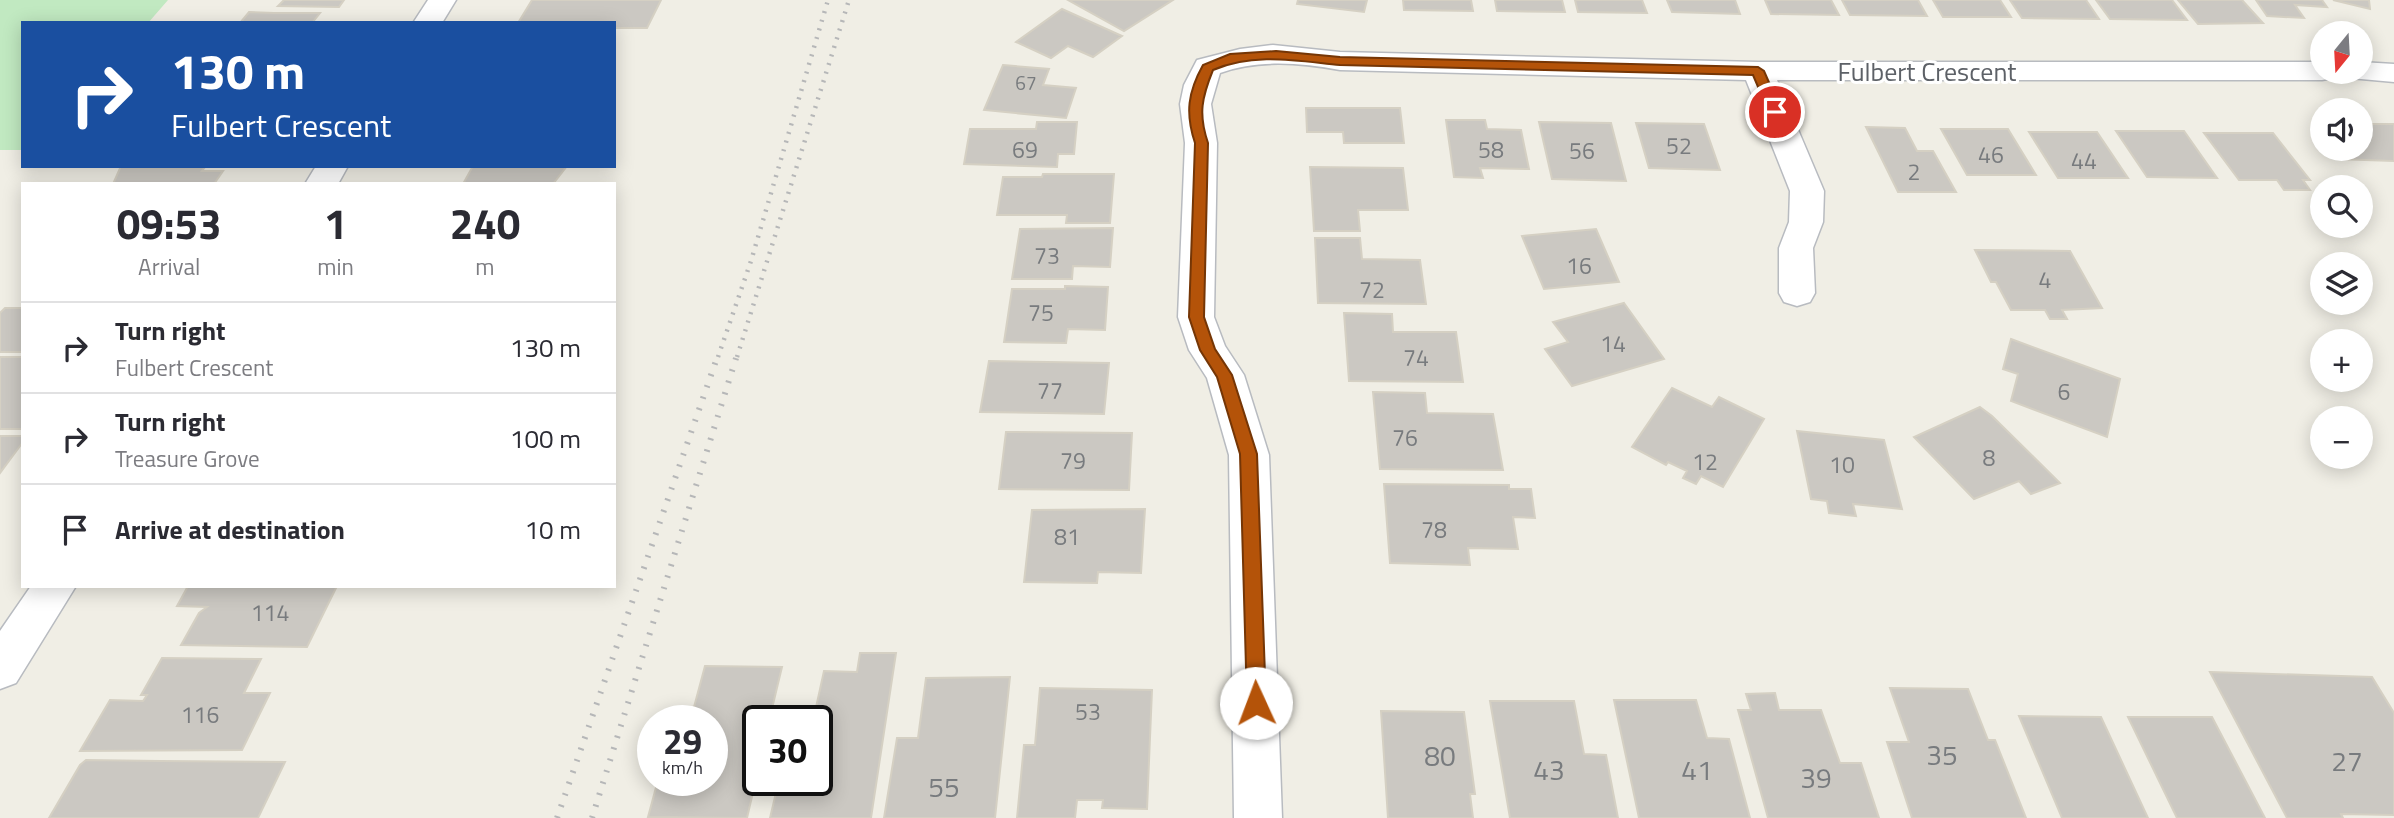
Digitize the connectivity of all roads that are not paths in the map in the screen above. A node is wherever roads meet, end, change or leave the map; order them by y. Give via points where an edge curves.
1 (442, 0) edge
2 (428, 21) edge
3 (1758, 71) junction
4 (2310, 71) edge
5 (2373, 72) edge
6 (2394, 73) edge
7 (1797, 293) dead end
8 (54, 588) edge
9 (0, 669) edge
10 (1258, 818) edge

1 - 2 street
3 - 4 street, Fulbert Crescent
3 - 7 street via 1807,191 1806,222 1797,248
3 - 10 street, Fulbert Crescent via 1340,61 1276,55 1230,58 1208,67 1195,100 1201,143 1196,317 1208,350 1224,375 1249,454
5 - 6 street
8 - 9 street

